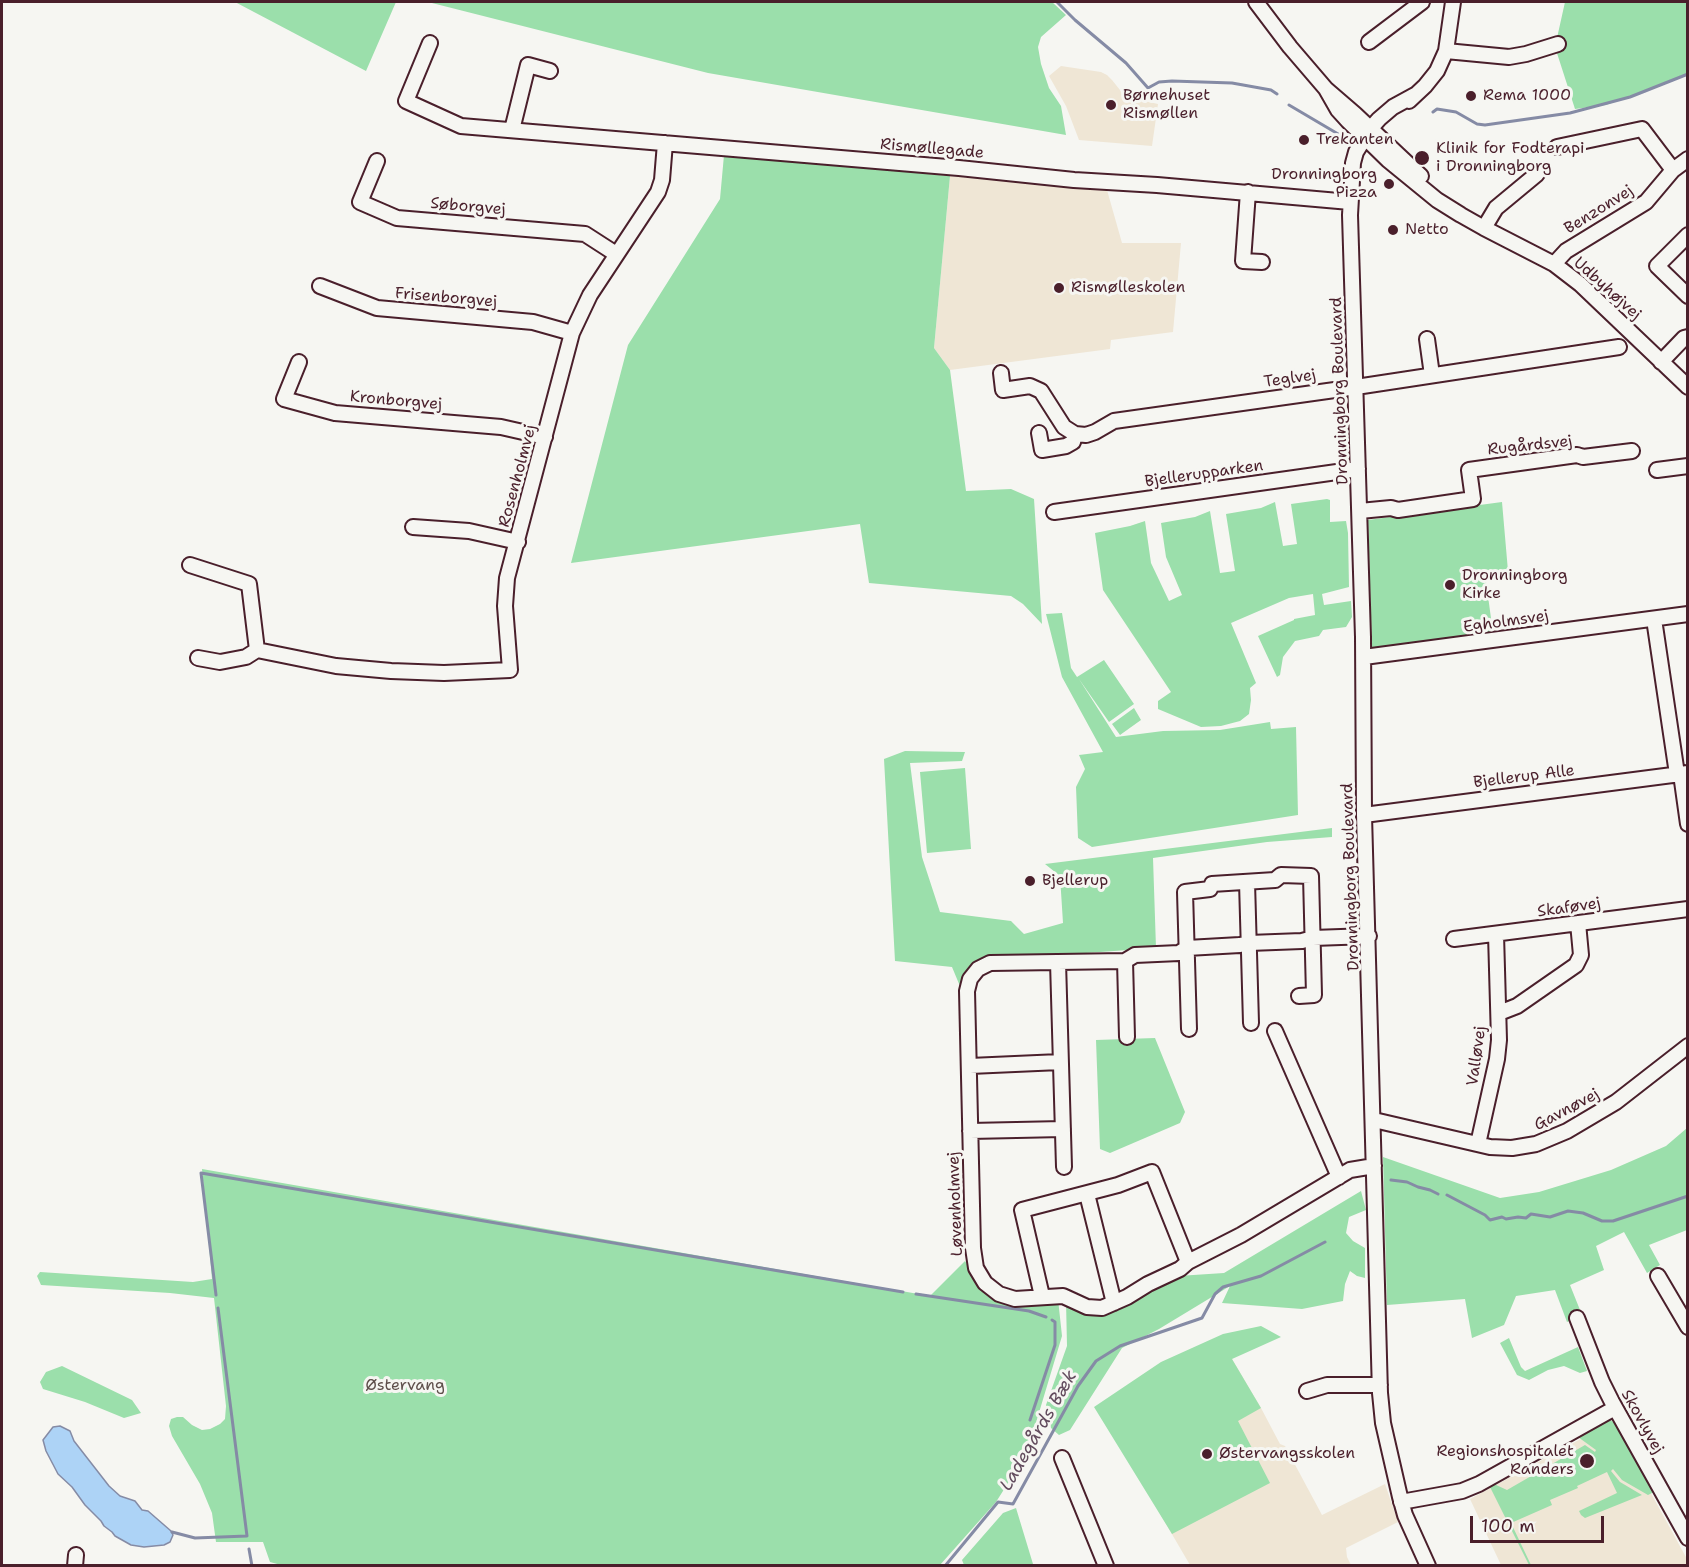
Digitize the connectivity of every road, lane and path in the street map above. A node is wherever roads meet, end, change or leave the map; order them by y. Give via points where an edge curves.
1 (1256, 2) edge
2 (1422, 2) edge
3 (1453, 2) edge
4 (1369, 42) dead end
5 (430, 43) dead end
6 (1558, 44) dead end
7 (1446, 51) junction
8 (550, 71) dead end
9 (512, 130) junction
10 (1371, 136) junction
11 (666, 143) junction
12 (1557, 147) dead end
13 (1688, 159) edge
14 (377, 161) dead end
15 (1673, 170) junction
16 (1537, 174) dead end
17 (1248, 192) junction
18 (1350, 202) junction
19 (1484, 228) junction
20 (1688, 235) edge
21 (616, 254) junction
22 (1262, 262) dead end
23 (1554, 264) junction
24 (320, 286) dead end
25 (1688, 296) edge
26 (572, 333) junction
27 (1688, 337) edge
28 (1427, 339) dead end
29 (1619, 347) dead end
30 (298, 362) dead end
31 (1661, 362) junction
32 (1000, 373) dead end
33 (1432, 375) junction
34 (1356, 387) junction
35 (1688, 387) edge
36 (1039, 433) dead end
37 (1075, 434) junction
38 (545, 437) junction
39 (1632, 450) dead end
40 (1688, 465) edge
41 (1358, 469) junction
42 (1657, 470) dead end
43 (1360, 511) junction
44 (1054, 512) dead end
45 (413, 527) dead end
46 (518, 542) junction
47 (190, 565) dead end
48 (1688, 614) edge
49 (1654, 619) junction
50 (257, 650) junction
51 (1364, 657) junction
52 (198, 658) dead end
53 (1682, 774) edge
54 (1364, 814) junction
55 (1688, 824) edge
56 (1247, 882) junction
57 (1688, 909) edge
58 (1578, 924) junction
59 (1496, 934) junction
60 (1369, 936) junction
61 (1313, 938) junction
62 (1454, 939) dead end
63 (1249, 943) junction
64 (1187, 948) junction
65 (1125, 961) junction
66 (1058, 962) junction
67 (1299, 996) dead end
68 (1499, 1013) junction
69 (1251, 1023) dead end
70 (1190, 1029) dead end
71 (1275, 1031) dead end
72 (1127, 1037) dead end
73 (1688, 1046) edge
74 (1060, 1062) junction
75 (969, 1065) junction
76 (1374, 1120) junction
77 (1063, 1129) junction
78 (970, 1131) junction
79 (1478, 1144) junction
80 (1374, 1166) junction
81 (1064, 1167) dead end
82 (1339, 1177) junction
83 (1087, 1194) junction
84 (1188, 1262) junction
85 (1658, 1276) dead end
86 (1042, 1296) junction
87 (1114, 1303) junction
88 (1577, 1318) dead end
89 (1688, 1327) edge
90 (1380, 1385) junction
91 (1307, 1391) dead end
92 (1615, 1408) junction
93 (1062, 1458) dead end
94 (1401, 1502) junction
95 (1688, 1538) edge
96 (1106, 1566) edge
97 (1428, 1566) edge

1 - 10 street, Udbyhøjvej via 1326,89 1338,110
2 - 4 street
3 - 7 street, Dronningborg Boulevard
5 - 9 street, Rismøllegade via 406,101 461,126
6 - 7 street via 1514,57
7 - 10 street, Dronningborg Boulevard via 1437,72 1425,86
8 - 9 street via 528,65
9 - 11 street, Rismøllegade
10 - 18 street, Dronningborg Boulevard via 1352,180
10 - 19 street, Udbyhøjvej via 1388,160 1428,193
11 - 17 street, Rismøllegade
11 - 21 street, Rosenholmvej via 663,180 658,192
12 - 15 street via 1642,129
13 - 15 street, Benzonvej
14 - 21 street, Søborgvej via 360,202 397,218 585,234
15 - 23 street, Benzonvej via 1646,202 1566,251
16 - 19 street via 1496,208
17 - 18 street, Rismøllegade
17 - 22 street via 1243,261
18 - 34 street, Dronningborg Boulevard
19 - 23 street, Udbyhøjvej
20 - 25 street via 1657,266
21 - 26 street, Rosenholmvej
23 - 31 street, Udbyhøjvej
24 - 26 street, Frisenborgvej via 377,308 533,322
26 - 38 street, Rosenholmvej
27 - 31 street
28 - 33 street
29 - 33 street, Teglvej
30 - 38 street, Kronborgvej via 284,399 335,412 501,427
31 - 35 street, Udbyhøjvej
32 - 37 street via 1003,390 1030,386 1041,391 1064,428
33 - 34 street, Teglvej
34 - 37 street, Teglvej via 1114,421 1095,432
34 - 41 street, Dronningborg Boulevard
36 - 37 street, Teglvej via 1042,450 1066,446 1073,442
38 - 46 street, Rosenholmvej
39 - 43 street, Rugårdsvej via 1469,470 1473,499 1398,510
40 - 42 street
41 - 43 street, Dronningborg Boulevard
41 - 44 street, Bjellerupparken
43 - 51 street, Dronningborg Boulevard
45 - 46 street via 469,531
46 - 50 street, Rosenholmvej via 507,579 505,606 510,670 391,671 336,666
47 - 50 street via 249,584
48 - 49 street, Egholmsvej
49 - 51 street, Egholmsvej
49 - 53 street
50 - 52 street via 246,657 220,662
51 - 54 street, Dronningborg Boulevard
53 - 54 street, Bjellerup Alle
53 - 55 street
54 - 60 street, Dronningborg Boulevard
56 - 61 street via 1275,880 1281,875 1311,876
56 - 63 street
56 - 64 street via 1212,884 1210,889 1185,892
57 - 58 street, Skaføvej
58 - 59 street, Skaføvej
58 - 68 street via 1581,955 1576,965 1517,1006
59 - 62 street, Skaføvej
59 - 68 street, Valløvej
60 - 61 street, Løvenholmvej
60 - 76 street, Dronningborg Boulevard
61 - 63 street, Løvenholmvej
61 - 67 street via 1314,995
63 - 64 street, Løvenholmvej
63 - 69 street
64 - 65 street, Løvenholmvej via 1179,953 1135,955
64 - 70 street
65 - 66 street, Løvenholmvej
65 - 72 street
66 - 74 street
66 - 75 street, Løvenholmvej via 990,963 978,969 967,991
68 - 79 street, Valløvej via 1497,1059
71 - 82 street
73 - 79 street, Gavnøvej via 1616,1102 1567,1131 1526,1147
74 - 75 street
74 - 77 street
75 - 78 street, Løvenholmvej
76 - 79 street, Gavnøvej
76 - 80 street, Dronningborg Boulevard
77 - 78 street, Løvenholmvej
77 - 81 street
78 - 86 street, Løvenholmvej via 976,1268 985,1283 999,1294 1015,1299
80 - 82 street, Løvenholmvej via 1350,1170
80 - 90 street, Dronningborg Boulevard
82 - 84 street, Løvenholmvej
83 - 84 street via 1152,1172
83 - 86 street via 1022,1210
83 - 87 street
84 - 87 street, Løvenholmvej
85 - 89 street
86 - 87 street, Løvenholmvej via 1063,1296 1087,1307 1102,1308
88 - 92 street, Skovlyvej
90 - 91 street via 1327,1385
90 - 94 street, Dronningborg Boulevard via 1383,1423
92 - 94 street via 1479,1484
92 - 95 street, Skovlyvej
93 - 96 street
94 - 97 street, Dronningborg Boulevard

